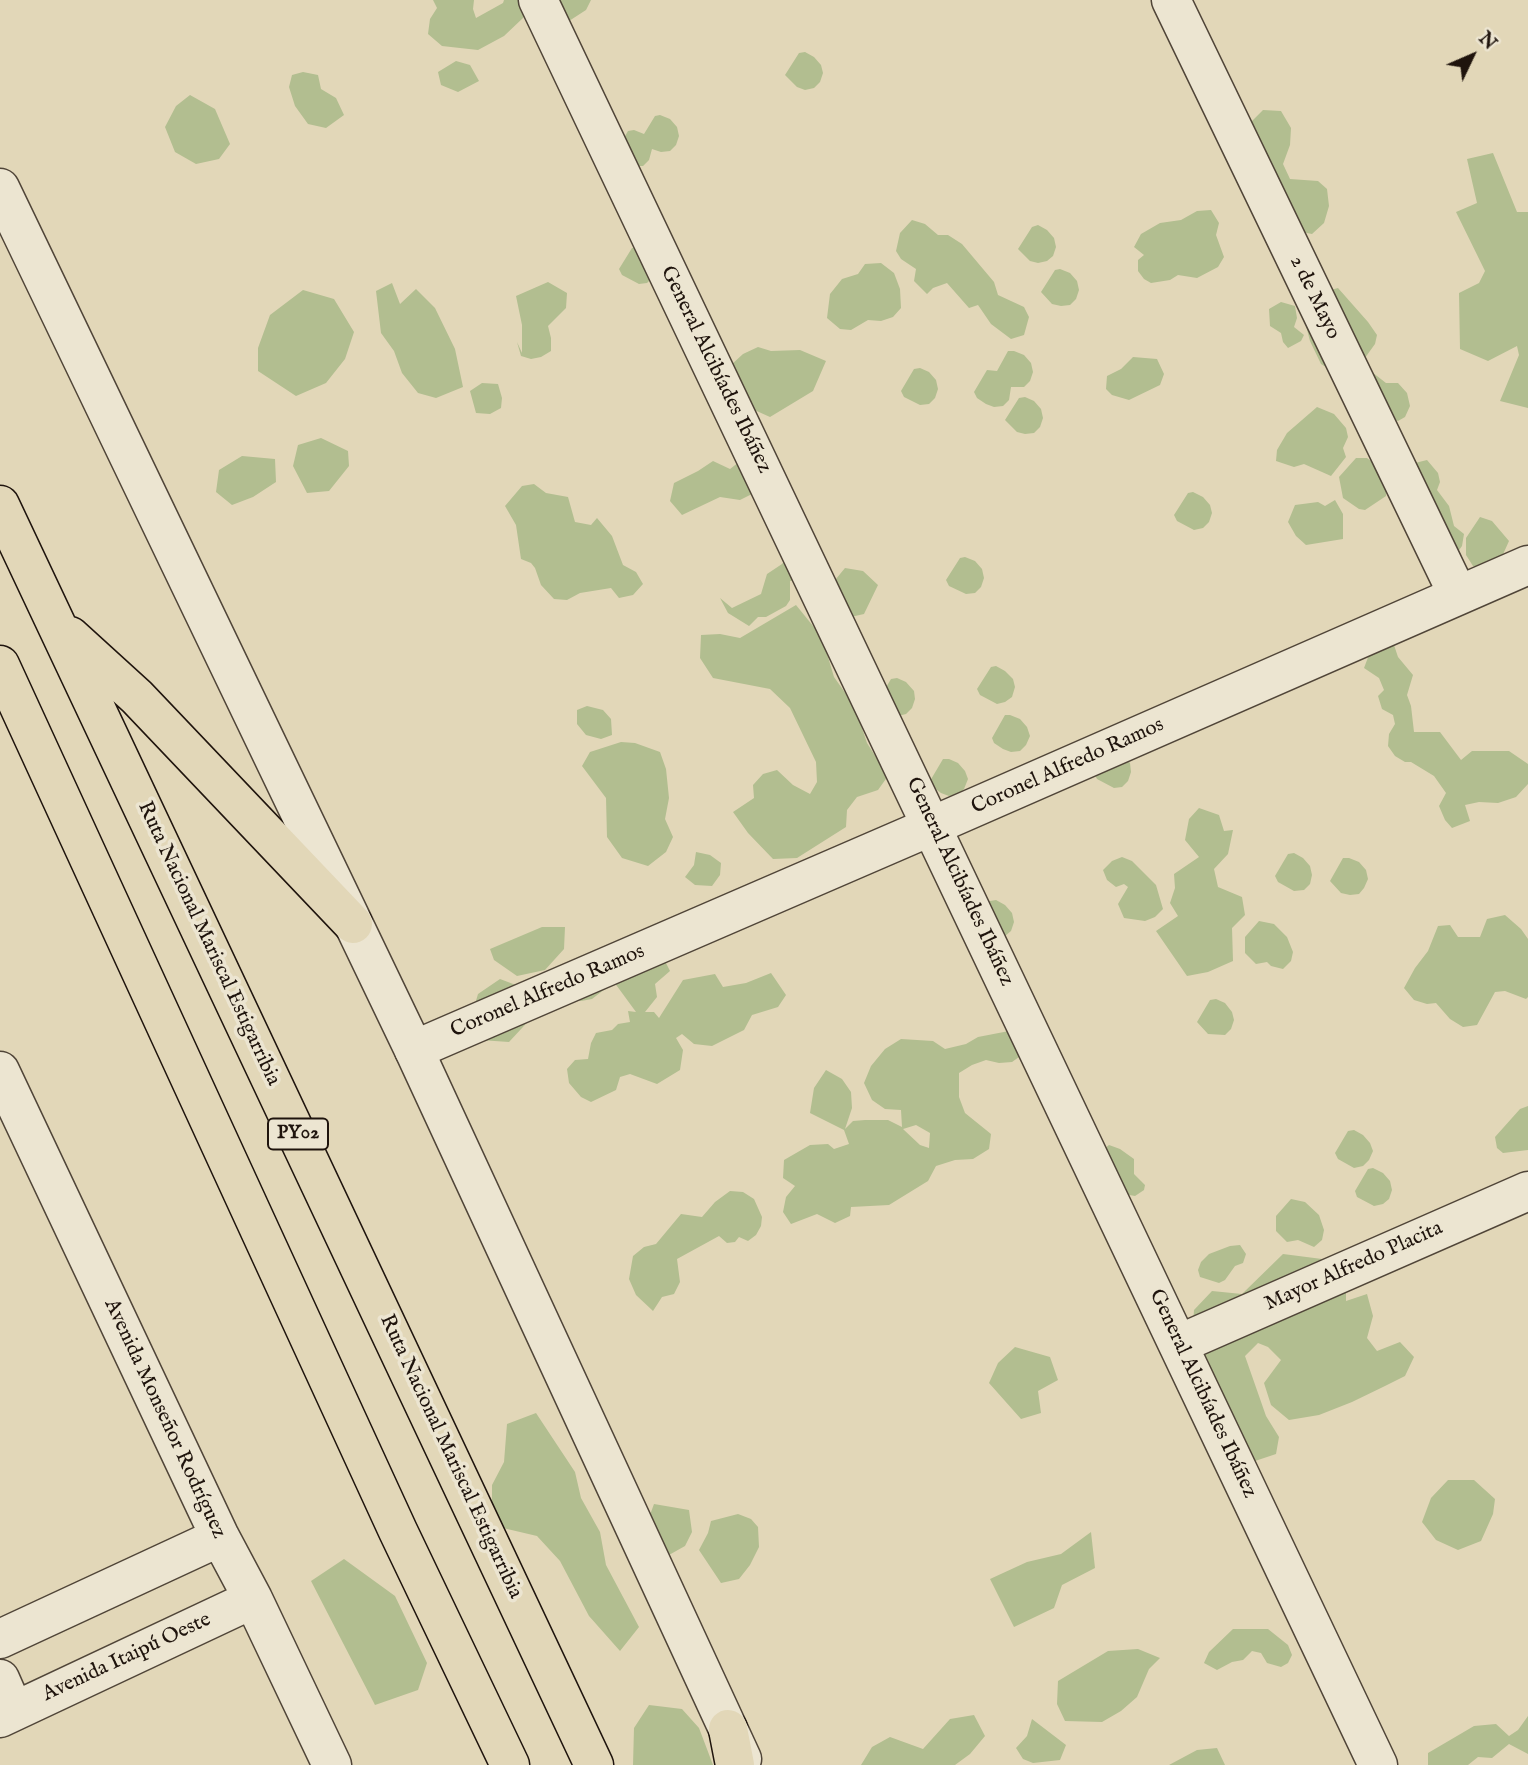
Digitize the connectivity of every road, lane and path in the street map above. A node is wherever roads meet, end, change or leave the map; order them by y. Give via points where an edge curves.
1 (538, 0) edge
2 (1171, 0) edge
3 (0, 188) edge
4 (0, 505) edge
5 (1528, 565) edge
6 (1458, 595) junction
7 (57, 624) junction
8 (0, 665) edge
9 (932, 826) junction
10 (354, 924) junction
11 (414, 1050) junction
12 (0, 1071) edge
13 (1528, 1191) edge
14 (1179, 1344) junction
15 (220, 1537) junction
16 (253, 1599) junction
17 (0, 1639) edge
18 (5, 1703) edge
19 (731, 1747) edge
20 (332, 1765) edge
21 (510, 1765) edge
22 (594, 1765) edge
23 (745, 1765) edge
24 (1378, 1765) edge

1 - 9 street, General Alcibíades Ibáñez
2 - 6 street, 2 de Mayo
3 - 10 street
4 - 7 highway, Ruta Nacional Mariscal Estigarribia / PY02
5 - 6 street, Coronel Alfredo Ramos
6 - 9 street, Coronel Alfredo Ramos
7 - 10 highway via 137,697
7 - 22 highway, Ruta Nacional Mariscal Estigarribia / PY02
8 - 21 highway
9 - 11 street, Coronel Alfredo Ramos
9 - 14 street, General Alcibíades Ibáñez
10 - 11 street
11 - 19 street
12 - 15 street, Avenida Monseñor Rodríguez
13 - 14 street, Mayor Alfredo Placita
14 - 24 street, General Alcibíades Ibáñez
15 - 16 street, Avenida Monseñor Rodríguez
15 - 17 street
16 - 18 street, Avenida Itaipú Oeste
16 - 20 street, Avenida Monseñor Rodríguez
19 - 23 street

